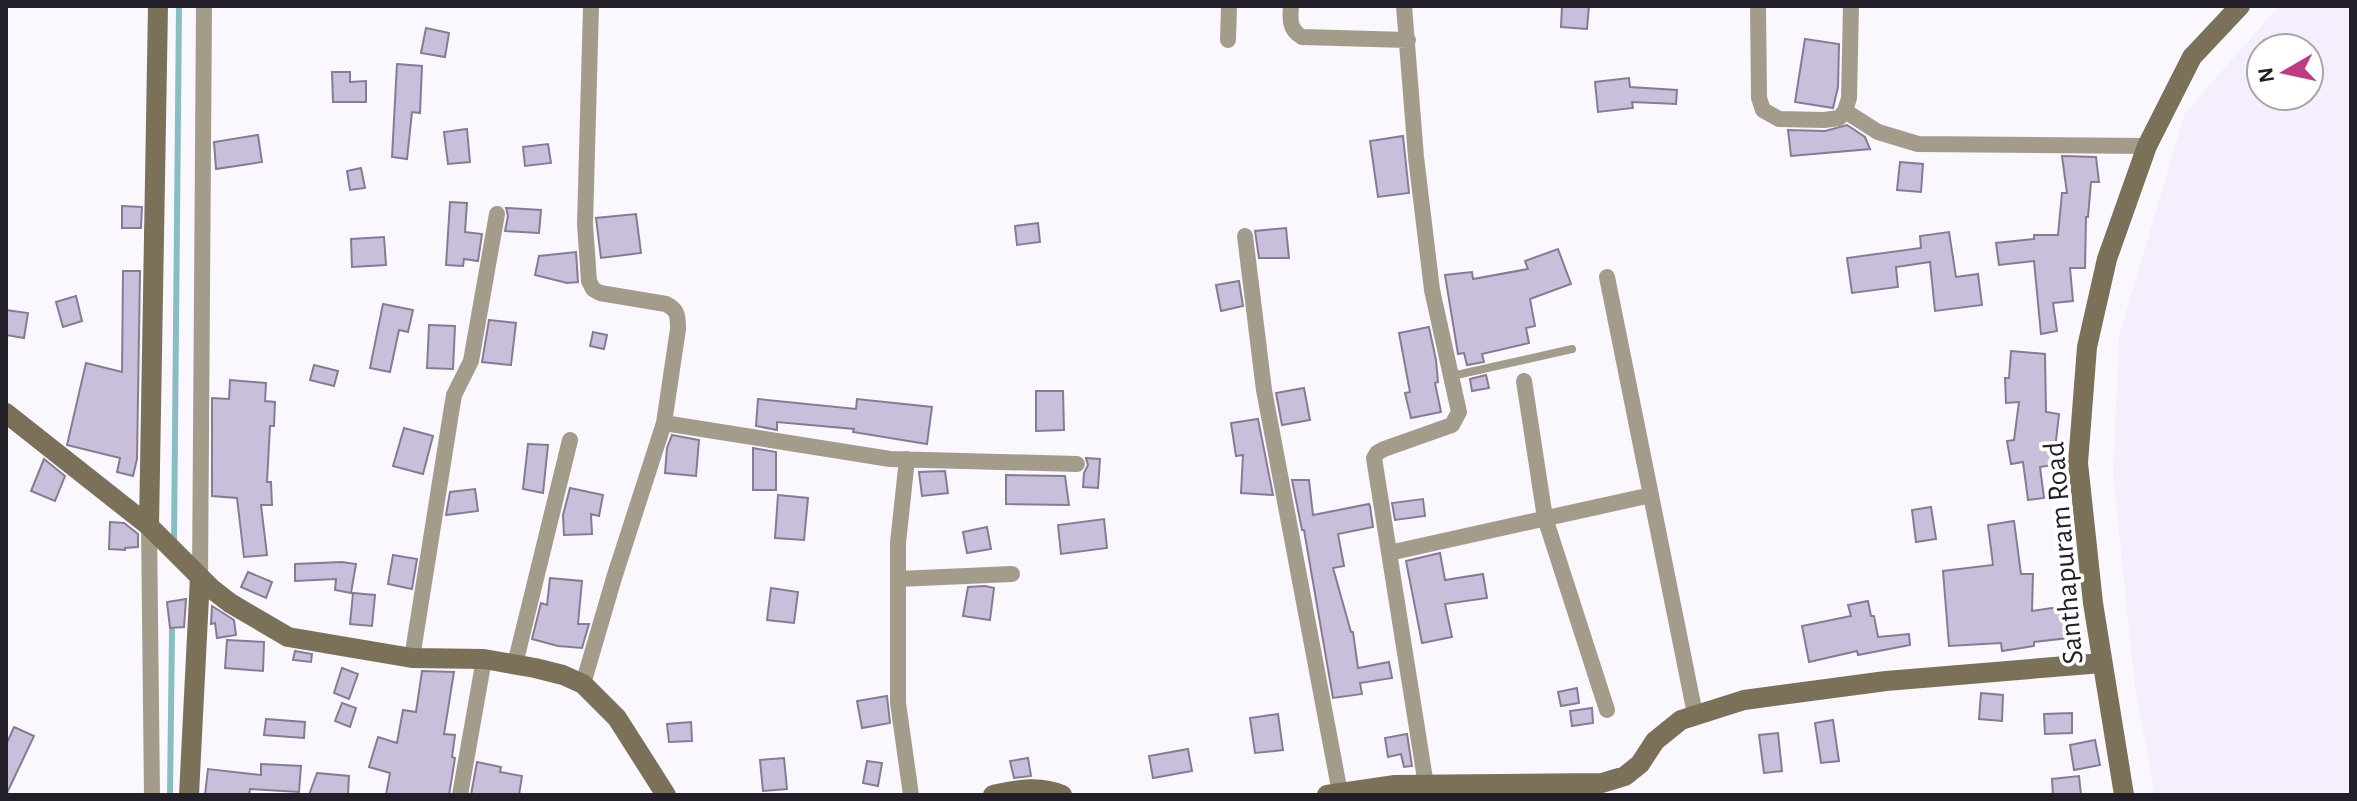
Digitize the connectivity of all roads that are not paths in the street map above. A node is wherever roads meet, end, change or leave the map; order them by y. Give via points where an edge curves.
1 (158, 6) edge
2 (204, 6) edge
3 (591, 6) edge
4 (1229, 6) edge
5 (1291, 6) edge
6 (1404, 6) edge
7 (1758, 6) edge
8 (1851, 6) edge
9 (2240, 6) edge
10 (1228, 40) dead end
11 (1408, 40) junction
12 (1845, 111) junction
13 (2147, 146) junction
14 (497, 214) dead end
15 (1245, 236) dead end
16 (1607, 277) dead end
17 (1572, 349) dead end
18 (1452, 376) junction
19 (1524, 381) dead end
20 (6, 413) edge
21 (664, 423) junction
22 (570, 440) dead end
23 (907, 459) junction
24 (1077, 464) dead end
25 (1651, 495) junction
26 (1545, 518) junction
27 (149, 526) junction
28 (1389, 553) junction
29 (1012, 574) dead end
30 (200, 577) junction
31 (898, 579) junction
32 (412, 658) junction
33 (484, 659) junction
34 (2102, 663) junction
35 (515, 664) junction
36 (583, 684) junction
37 (1607, 710) dead end
38 (1695, 714) junction
39 (1426, 785) junction
40 (1520, 789) edge
41 (1334, 794) edge
42 (152, 795) edge
43 (189, 795) edge
44 (460, 795) edge
45 (666, 795) edge
46 (911, 795) edge
47 (993, 795) edge
48 (1062, 795) edge
49 (2124, 795) edge

1 - 27 street
2 - 30 street
3 - 21 street via 585,224 589,281 600,293 674,308 678,329
4 - 10 street
5 - 11 street via 1291,25 1302,37
6 - 11 street
7 - 12 street via 1763,110 1779,119 1824,120 1839,118
8 - 12 street
9 - 13 street, Santhapuram Road via 2192,57
11 - 18 street via 1432,290
12 - 13 street via 1878,132 1918,144
13 - 34 street, Santhapuram Road via 2107,259 2087,347 2078,463
14 - 32 street via 471,361 453,404
15 - 41 street via 1264,390
16 - 25 street
17 - 18 lane
18 - 28 street via 1459,412 1452,425 1384,449 1374,458
19 - 26 street
20 - 27 street
21 - 23 street
21 - 36 street
22 - 35 street
23 - 24 street
23 - 31 street
25 - 26 street
25 - 38 street
26 - 28 street
26 - 37 street
27 - 30 street
27 - 42 street
28 - 39 street
29 - 31 street
30 - 32 street via 230,603 288,637
30 - 43 street
31 - 46 street via 898,703
32 - 33 street
33 - 35 street
33 - 44 street
34 - 38 street via 1886,681 1744,700
34 - 49 street, Santhapuram Road
35 - 36 street
36 - 45 street via 617,718
38 - 40 street via 1655,741 1625,776 1602,783
39 - 40 street
39 - 41 street
47 - 48 street via 1024,788

